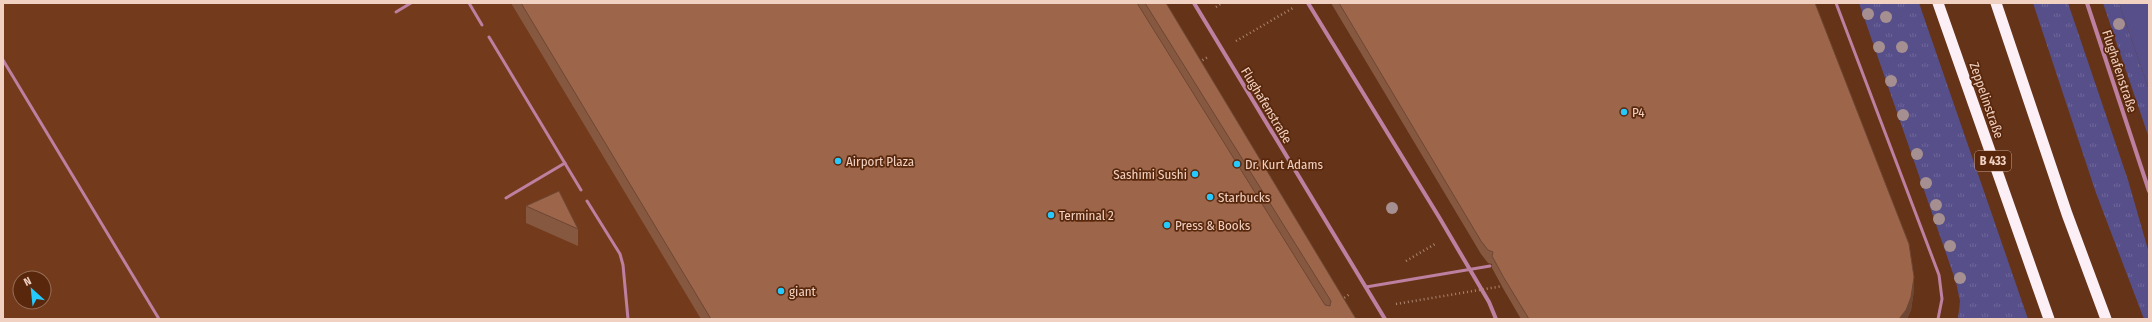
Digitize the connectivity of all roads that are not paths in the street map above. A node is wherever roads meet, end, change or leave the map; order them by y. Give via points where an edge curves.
1 (412, 3) edge
2 (469, 3) edge
3 (1194, 3) edge
4 (1308, 3) edge
5 (1836, 3) edge
6 (1938, 3) edge
7 (1996, 3) edge
8 (2087, 3) edge
9 (396, 12) dead end
10 (482, 25) dead end
11 (489, 37) dead end
12 (3, 60) edge
13 (565, 163) junction
14 (581, 190) dead end
15 (2149, 191) edge
16 (506, 198) dead end
17 (587, 201) dead end
18 (1490, 266) dead end
19 (1366, 287) junction
20 (159, 319) edge
21 (628, 319) edge
22 (1385, 319) edge
23 (1496, 319) edge
24 (1938, 319) edge
25 (2049, 319) edge
26 (2106, 319) edge

1 - 9 lane
2 - 10 lane
3 - 19 street, Flughafenstraße, bridge
4 - 23 street via 1439,217 1489,302
5 - 24 lane via 1938,274 1942,299
6 - 25 highway, Zeppelinstraße / B 433
7 - 26 highway via 2067,214
8 - 15 street, Flughafenstraße
11 - 13 lane
12 - 20 lane
13 - 14 lane
13 - 16 lane
17 - 21 lane via 620,254 624,265
18 - 19 lane, bridge
19 - 22 street, Flughafenstraße, bridge

